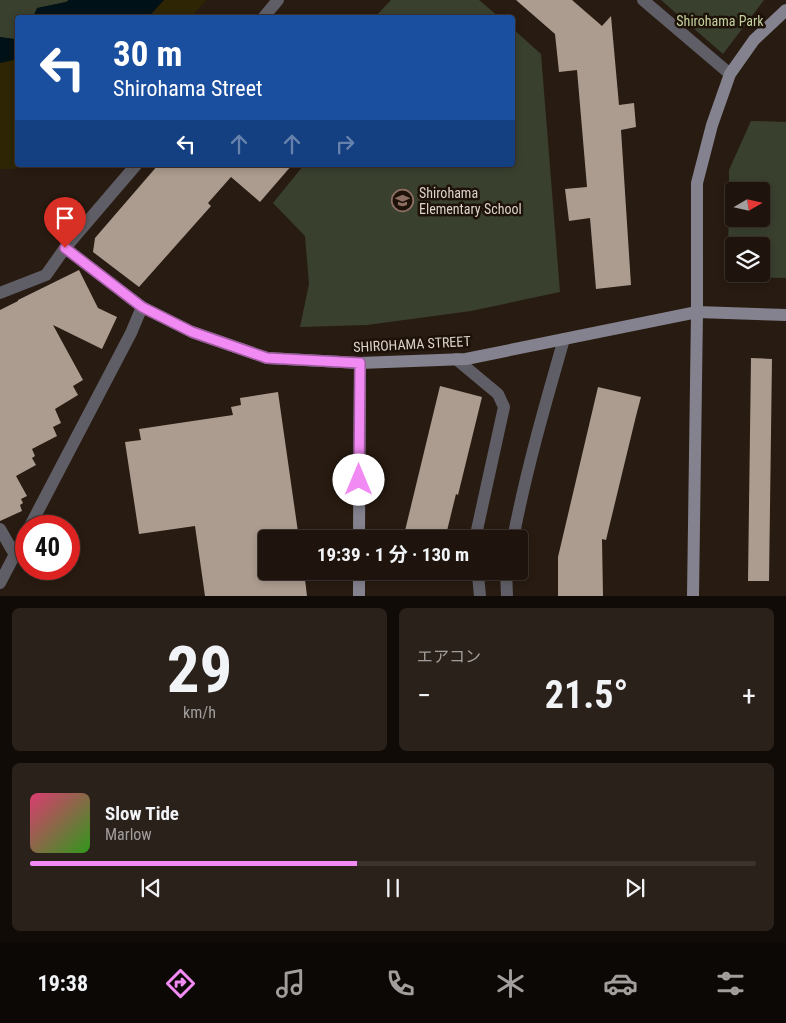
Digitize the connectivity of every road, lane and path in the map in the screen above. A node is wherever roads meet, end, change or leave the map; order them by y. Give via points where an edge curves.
1 (278, 0) edge
2 (643, 0) edge
3 (786, 10) edge
4 (266, 15) edge
5 (730, 74) junction
6 (134, 167) edge
7 (65, 248) junction
8 (0, 293) edge
9 (142, 307) junction
10 (697, 312) junction
11 (786, 315) edge
12 (564, 339) junction
13 (456, 360) junction
14 (360, 363) junction
15 (36, 515) edge
16 (0, 529) edge
17 (359, 530) edge
18 (477, 530) edge
19 (515, 530) edge
20 (15, 555) joint
21 (359, 580) edge
22 (479, 580) edge
23 (506, 580) edge
24 (0, 583) edge
25 (358, 596) edge
26 (480, 596) edge
27 (507, 596) edge
28 (693, 596) edge

1 - 4 street
2 - 5 street
3 - 5 street via 754,40
5 - 10 street via 697,183
6 - 7 street
7 - 8 street via 46,275
7 - 9 street, SHIROHAMA STREET
9 - 14 street, SHIROHAMA STREET via 192,332 267,358
9 - 15 street
10 - 11 street, SHIROHAMA STREET
10 - 12 street, SHIROHAMA STREET
10 - 28 street
12 - 13 street, SHIROHAMA STREET
12 - 19 street
13 - 14 street, SHIROHAMA STREET
13 - 18 street via 498,394 504,407
14 - 17 street
16 - 20 street
20 - 24 street
21 - 25 street
22 - 26 street
23 - 27 street

